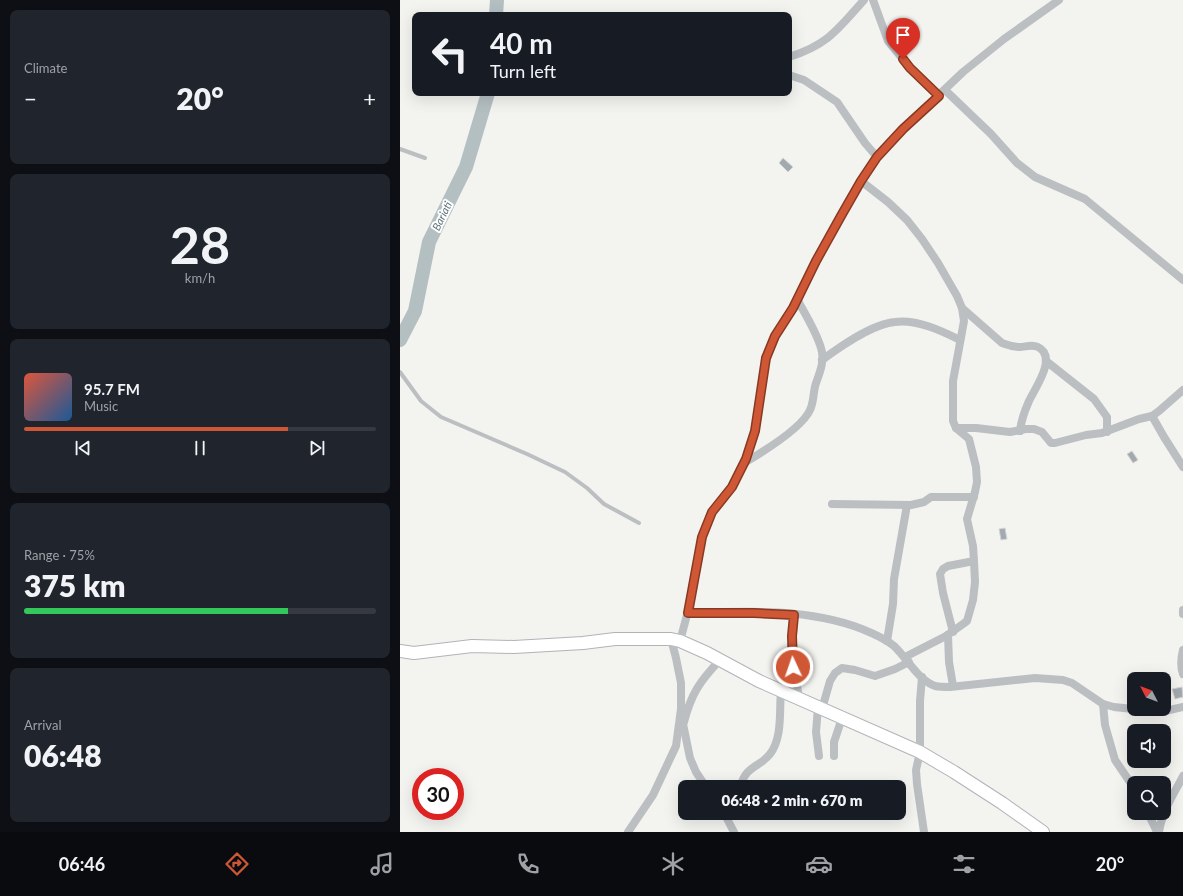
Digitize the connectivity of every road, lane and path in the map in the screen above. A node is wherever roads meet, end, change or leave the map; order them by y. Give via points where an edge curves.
1 (864, 0) edge
2 (873, 0) edge
3 (1059, 0) edge
4 (792, 56) edge
5 (792, 76) edge
6 (942, 93) junction
7 (400, 149) edge
8 (877, 157) junction
9 (425, 158) dead end
10 (861, 181) junction
11 (1183, 280) edge
12 (797, 299) junction
13 (962, 308) junction
14 (960, 340) junction
15 (822, 360) junction
16 (1046, 361) junction
17 (400, 372) edge
18 (1183, 390) edge
19 (1152, 416) junction
20 (956, 428) junction
21 (1020, 431) junction
22 (1107, 432) junction
23 (744, 463) junction
24 (1183, 467) edge
25 (974, 498) junction
26 (832, 504) dead end
27 (907, 505) junction
28 (639, 524) dead end
29 (974, 561) junction
30 (1183, 610) edge
31 (688, 613) junction
32 (1183, 614) edge
33 (794, 615) junction
34 (950, 633) junction
35 (676, 640) junction
36 (887, 641) junction
37 (1183, 650) edge
38 (400, 651) edge
39 (907, 659) junction
40 (720, 660) junction
41 (1183, 674) edge
42 (922, 677) junction
43 (953, 686) junction
44 (781, 691) junction
45 (799, 698) junction
46 (1103, 704) junction
47 (1183, 707) edge
48 (820, 708) junction
49 (680, 714) junction
50 (842, 718) junction
51 (683, 725) junction
52 (920, 752) junction
53 (819, 756) dead end
54 (834, 756) dead end
55 (1183, 776) edge
56 (1127, 778) edge
57 (701, 780) edge
58 (743, 780) edge
59 (728, 820) edge
60 (1152, 820) edge
61 (628, 832) edge
62 (734, 832) edge
63 (924, 832) edge
64 (1042, 832) edge
65 (1158, 832) edge

1 - 4 street via 843,25 825,41 806,52
2 - 6 street via 888,41 910,68
3 - 6 street via 1004,39 963,72
5 - 8 street via 804,80 837,102
6 - 8 street
6 - 11 street via 986,130 1017,163 1035,177 1085,199
7 - 9 lane
8 - 10 street
10 - 12 street
10 - 13 street via 907,220 938,263 958,296
12 - 15 street via 818,338
12 - 23 street via 775,336 766,358 755,431
13 - 14 street via 964,321
13 - 16 street via 1002,343 1020,347 1038,346 1046,354
14 - 15 street via 928,326 896,322 846,342
14 - 20 street via 953,381 953,421
15 - 23 street via 810,410 805,417 770,446
16 - 21 street via 1027,406
16 - 22 street via 1094,399 1107,417
17 - 28 lane via 420,401 441,417 565,472 604,504
18 - 19 street
19 - 22 street
19 - 24 street
20 - 21 street
20 - 25 street via 969,438 976,467
21 - 22 street via 1038,430 1055,443
23 - 31 street via 732,487 712,512 702,537
25 - 27 street via 931,497 917,504
25 - 29 street via 967,520
26 - 27 street
27 - 36 street via 894,579
29 - 34 street via 972,607 967,621
29 - 34 street via 948,566 940,574
30 - 32 street
31 - 33 street
31 - 35 street
33 - 36 street via 838,621
33 - 45 street via 793,667
34 - 39 street
34 - 43 street via 949,662
35 - 38 street via 615,640 514,647 472,646 414,653
35 - 40 street
35 - 49 street via 676,658 681,683
36 - 39 street
37 - 41 street
39 - 42 street
39 - 48 street via 895,669 875,676 842,668 830,681
40 - 44 street
40 - 51 street via 697,687
42 - 43 street via 937,686
42 - 52 street
43 - 46 street via 1035,678 1063,680 1072,683
44 - 45 street
44 - 58 street via 777,739 770,753 749,769
45 - 48 street
46 - 47 street via 1161,712
46 - 56 street via 1105,725 1115,760
48 - 50 street
48 - 53 street via 816,732
49 - 51 street
49 - 61 street via 676,746 652,795
50 - 52 street
50 - 54 street via 834,742
51 - 57 street via 690,758
52 - 63 street via 916,770
52 - 64 street via 1002,803
55 - 65 street via 1166,807
59 - 62 street
60 - 65 street

